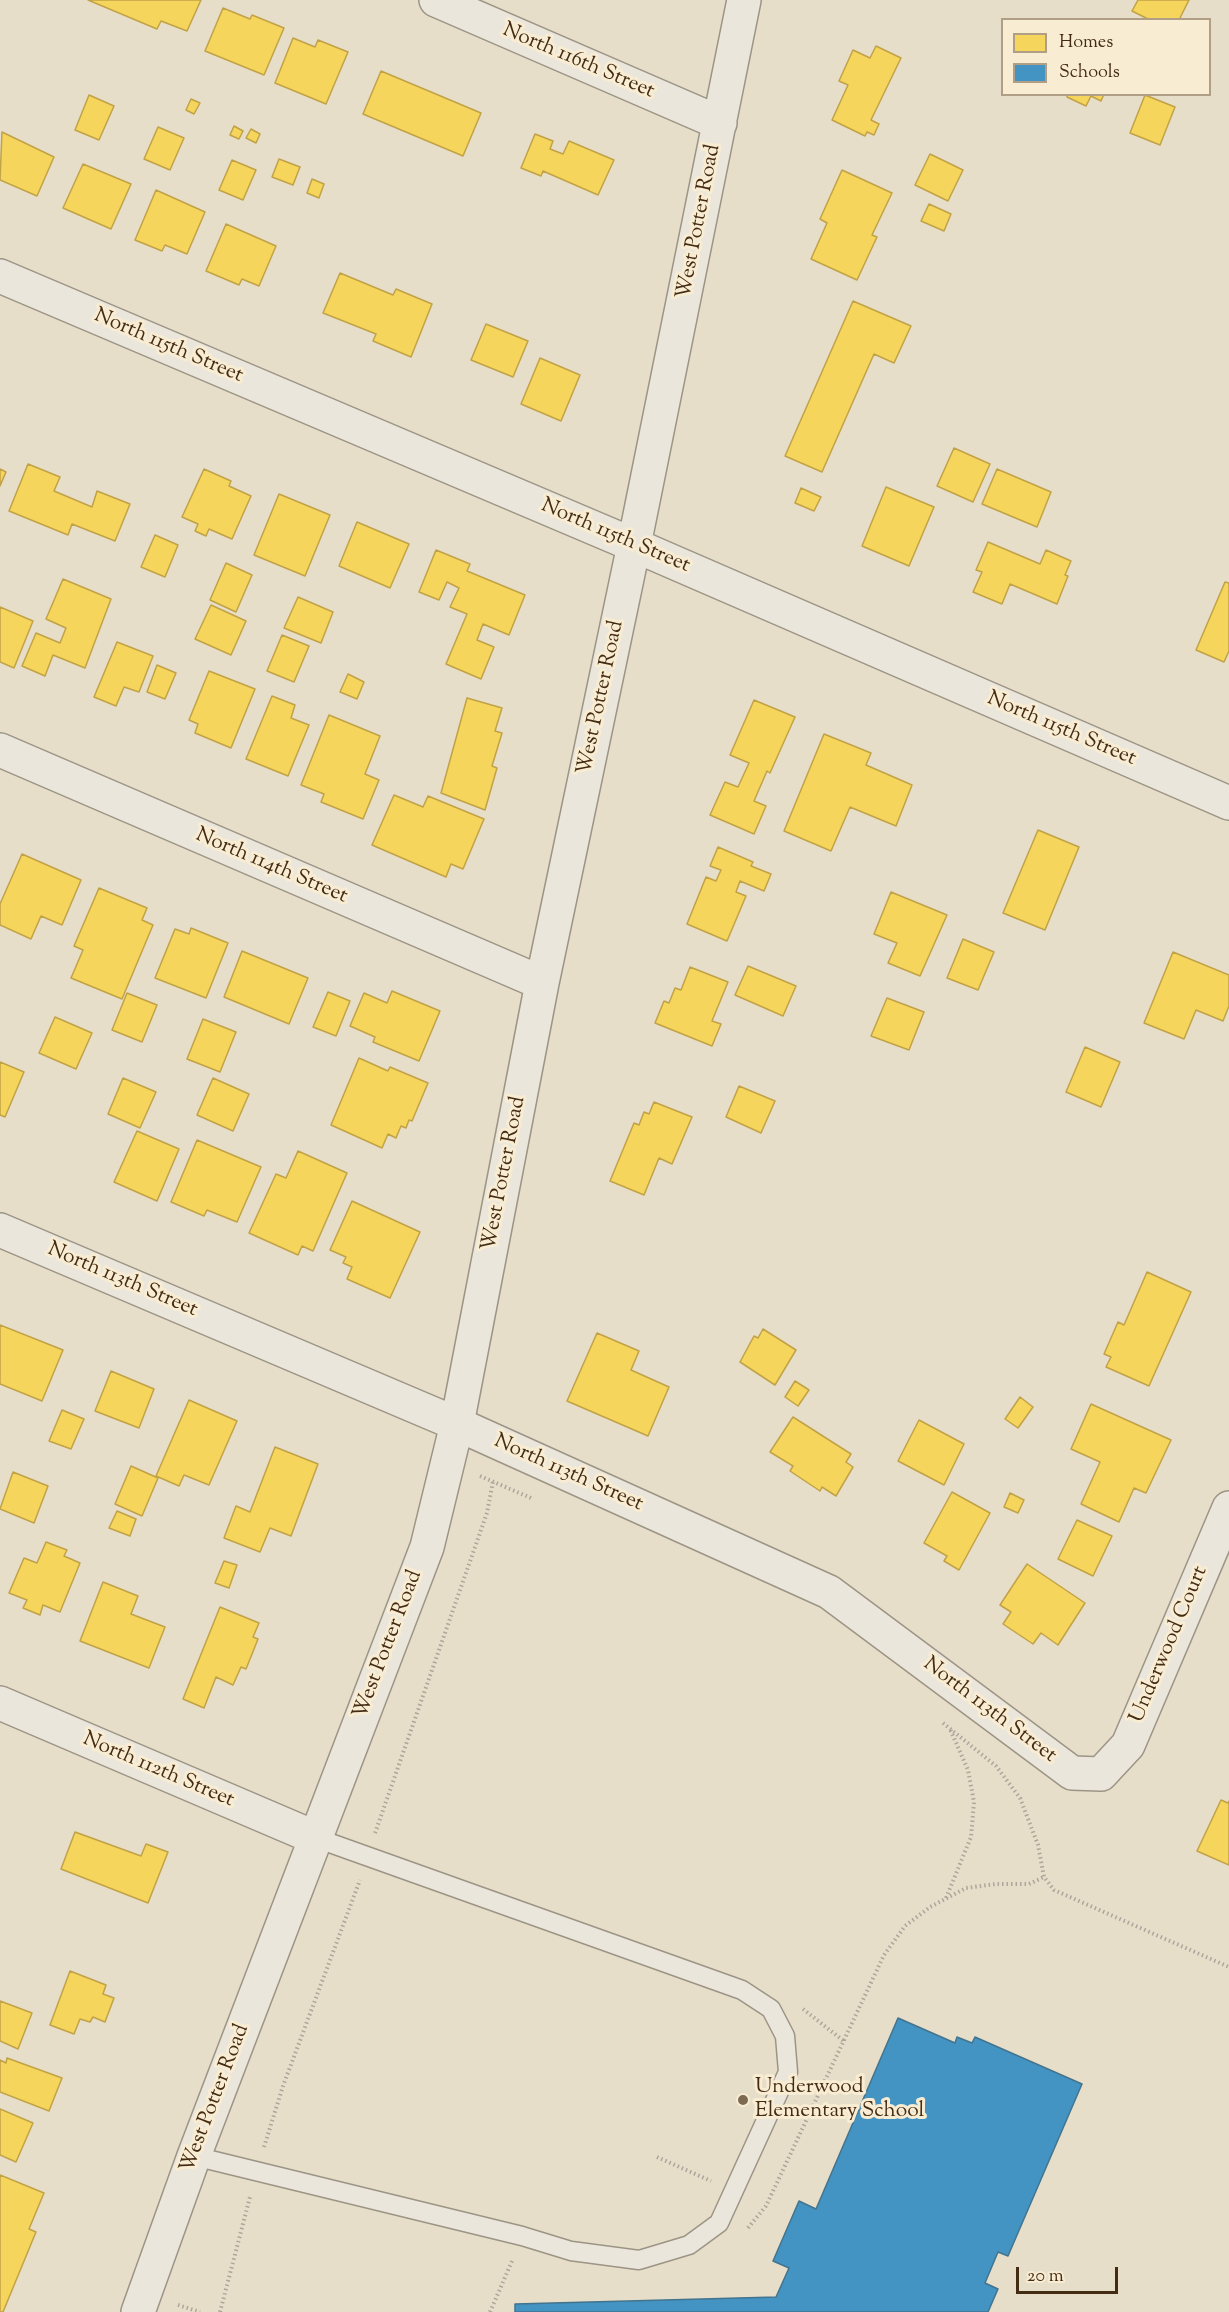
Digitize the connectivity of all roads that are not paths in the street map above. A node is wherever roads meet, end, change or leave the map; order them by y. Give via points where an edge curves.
1 (436, 0) edge
2 (744, 0) edge
3 (720, 123) junction
4 (0, 276) edge
5 (634, 545) junction
6 (0, 750) edge
7 (1229, 803) edge
8 (542, 983) junction
9 (0, 1230) edge
10 (457, 1424) junction
11 (1229, 1508) edge
12 (0, 1703) edge
13 (1101, 1774) joint
14 (316, 1838) junction
15 (194, 2156) junction
16 (138, 2312) edge

1 - 3 street, North 116th Street
2 - 3 street, West Potter Road
3 - 5 street, West Potter Road
4 - 5 street, North 115th Street
5 - 7 street, North 115th Street
5 - 8 street, West Potter Road
6 - 8 street, North 114th Street
8 - 10 street, West Potter Road
9 - 10 street, North 113th Street
10 - 13 street, North 113th Street via 829,1592 1072,1773
10 - 14 street, West Potter Road via 427,1547
11 - 13 street, Underwood Court via 1128,1745
12 - 14 street, North 112th Street
14 - 15 street, West Potter Road
14 - 15 lane via 742,1990 771,2009 785,2036 788,2072 719,2223 689,2245 639,2260 571,2251
15 - 16 street, West Potter Road

